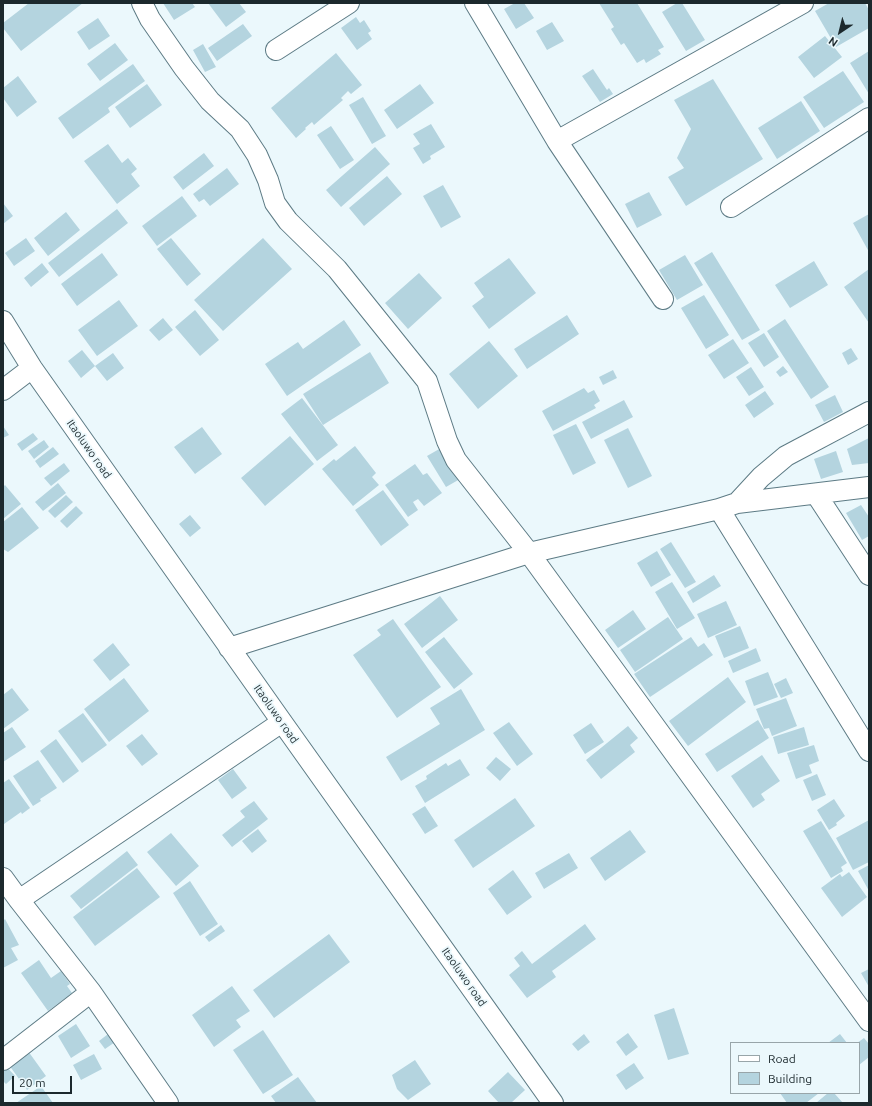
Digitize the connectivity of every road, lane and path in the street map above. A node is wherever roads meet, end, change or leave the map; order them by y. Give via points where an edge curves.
1 (142, 3) edge
2 (349, 3) edge
3 (475, 3) edge
4 (803, 3) edge
5 (276, 50) dead end
6 (869, 118) edge
7 (557, 141) junction
8 (731, 207) dead end
9 (663, 299) dead end
10 (3, 321) edge
11 (32, 368) junction
12 (3, 390) edge
13 (869, 412) edge
14 (869, 487) edge
15 (816, 494) junction
16 (728, 506) junction
17 (529, 553) junction
18 (869, 575) edge
19 (229, 648) junction
20 (282, 722) junction
21 (869, 751) edge
22 (3, 878) edge
23 (18, 900) junction
24 (91, 992) junction
25 (869, 1021) edge
26 (3, 1060) edge
27 (168, 1103) edge
28 (553, 1103) edge

1 - 17 street via 150,19 210,101 240,129 257,155 275,203 288,221 337,269 427,382 456,460
2 - 5 street
3 - 7 street
4 - 7 street
6 - 8 street
7 - 9 street
10 - 11 street, Itaoluwo road
11 - 12 street
11 - 19 street, Itaoluwo road
13 - 16 street via 786,456
14 - 15 street
15 - 16 street
15 - 18 street
16 - 17 street
16 - 21 street
17 - 19 street
17 - 25 street
19 - 20 street, Itaoluwo road
20 - 23 street
20 - 28 street, Itaoluwo road
22 - 23 street
23 - 24 street
24 - 26 street
24 - 27 street

